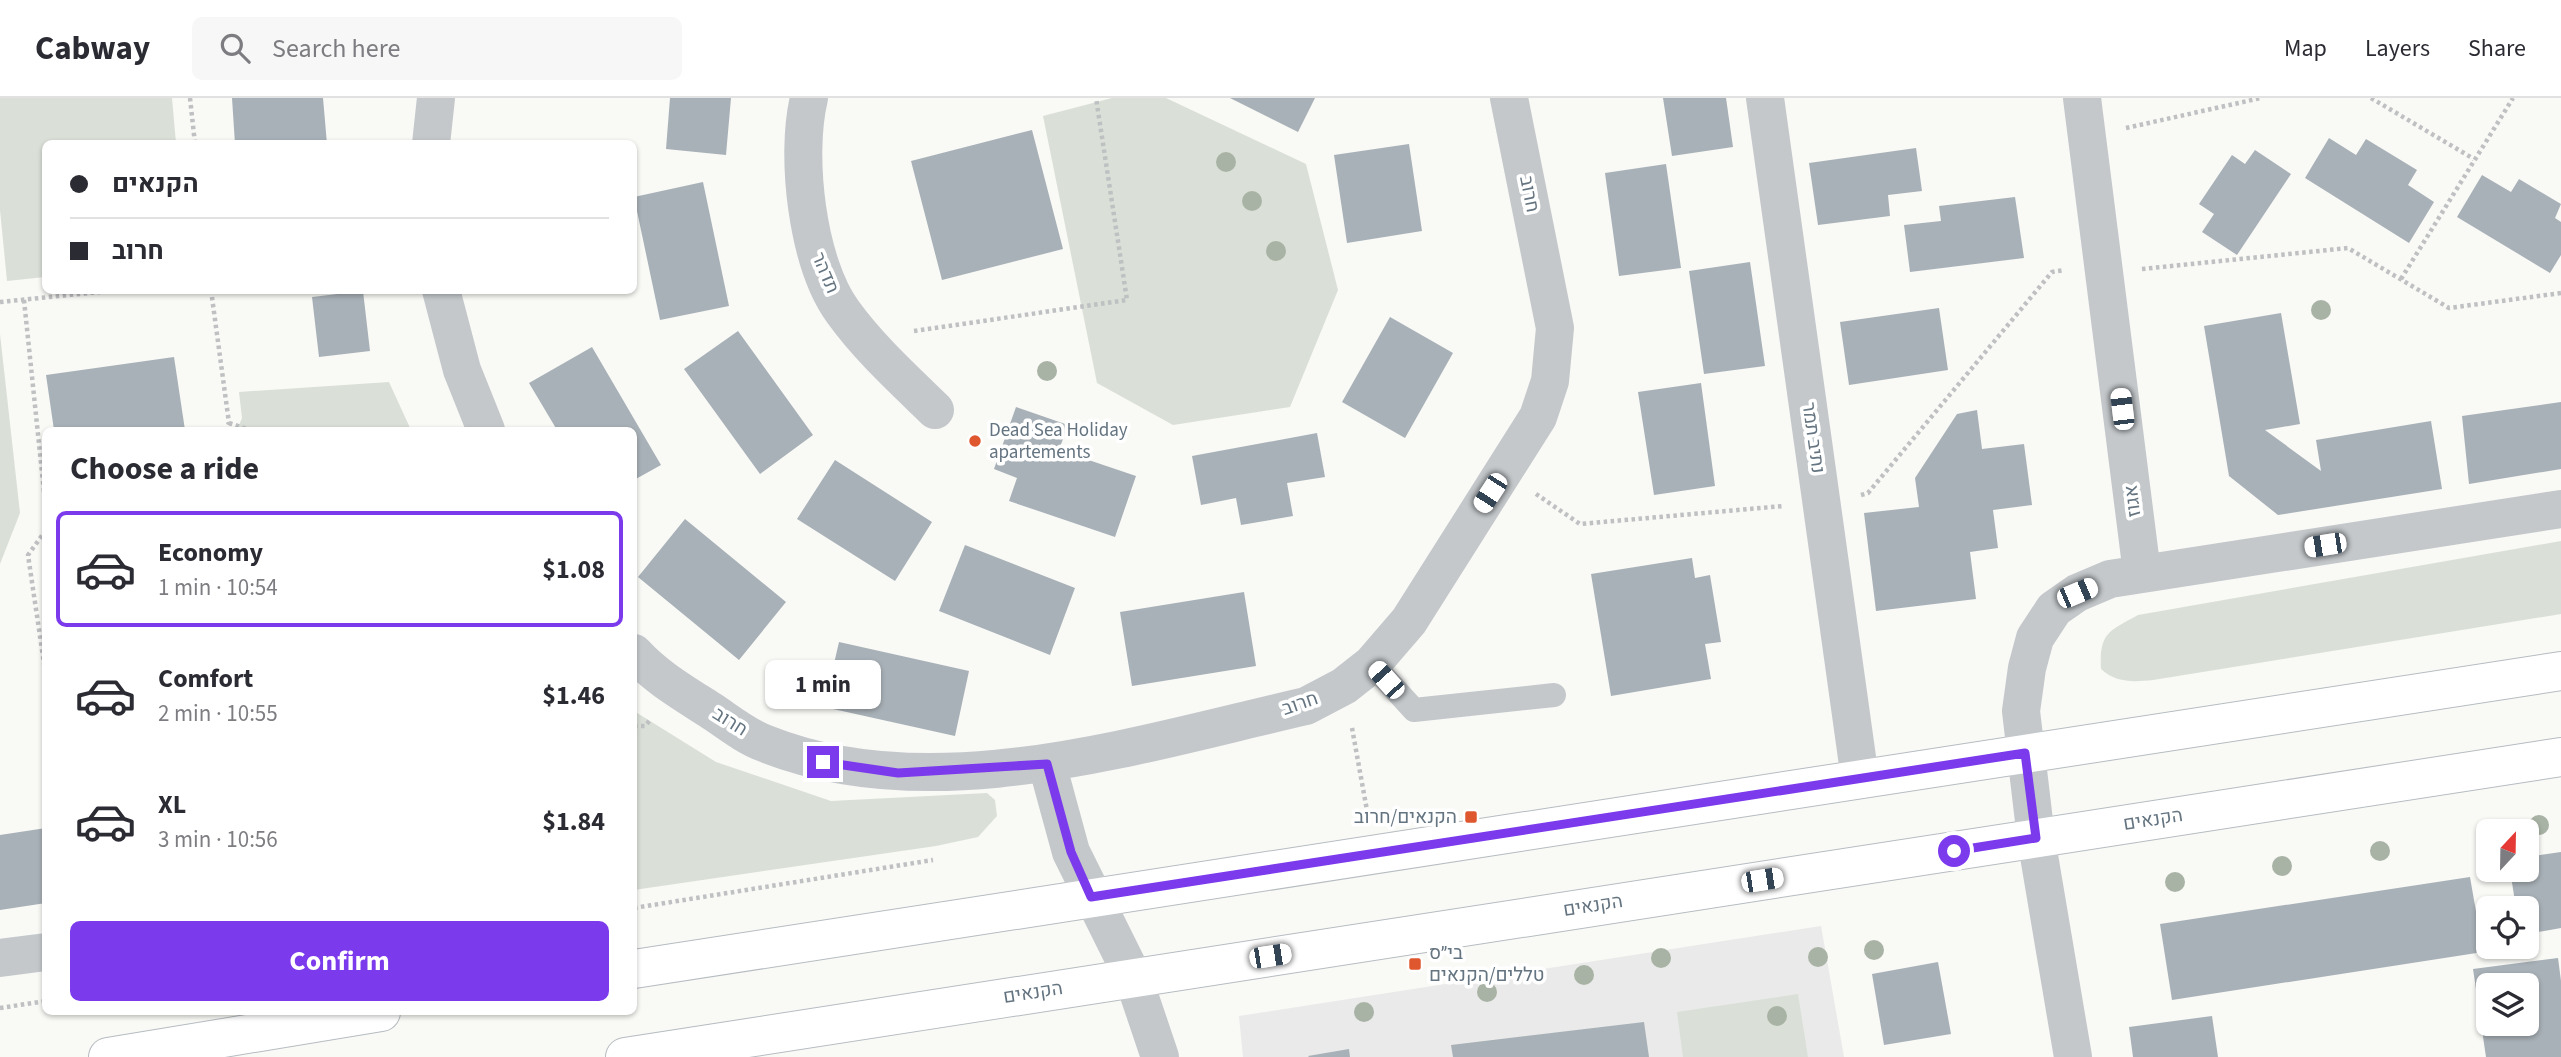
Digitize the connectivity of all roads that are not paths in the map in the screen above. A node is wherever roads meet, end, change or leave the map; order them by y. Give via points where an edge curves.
1 (436, 98) edge
2 (809, 98) edge
3 (1509, 98) edge
4 (1765, 98) edge
5 (2082, 98) edge
6 (431, 140) edge
7 (442, 294) edge
8 (935, 410) dead end
9 (485, 427) edge
10 (2561, 509) edge
11 (2142, 573) junction
12 (637, 656) edge
13 (2561, 671) edge
14 (1358, 675) junction
15 (1554, 695) dead end
16 (2025, 753) junction
17 (2561, 757) edge
18 (1047, 764) junction
19 (1860, 779) junction
20 (2036, 838) junction
21 (1091, 897) junction
22 (42, 953) edge
23 (0, 958) edge
24 (637, 969) edge
25 (1133, 977) junction
26 (363, 1015) edge
27 (108, 1057) edge
28 (625, 1057) edge
29 (1160, 1057) edge
30 (2073, 1057) edge

1 - 6 street
2 - 8 street, תדהר via 802,174 814,247 841,310
3 - 14 street, חרוב via 1555,328 1550,381 1538,417 1409,621
4 - 19 street, נתיב תמר
5 - 11 street, אגוז
7 - 9 street via 462,370
10 - 11 street
11 - 16 street via 2110,579 2077,593 2054,609 2035,638 2021,711
12 - 18 street, חרוב via 652,674 762,742 823,762 898,773
13 - 16 main road
14 - 15 lane via 1414,710
14 - 18 street, חרוב via 1306,706
16 - 19 main road
16 - 20 street
17 - 20 main road, הקנאים
18 - 21 street via 1071,852
19 - 21 main road
20 - 25 main road, הקנאים
20 - 30 street
21 - 24 main road
21 - 25 street
22 - 23 street
25 - 28 main road, הקנאים
25 - 29 street
26 - 27 main road

